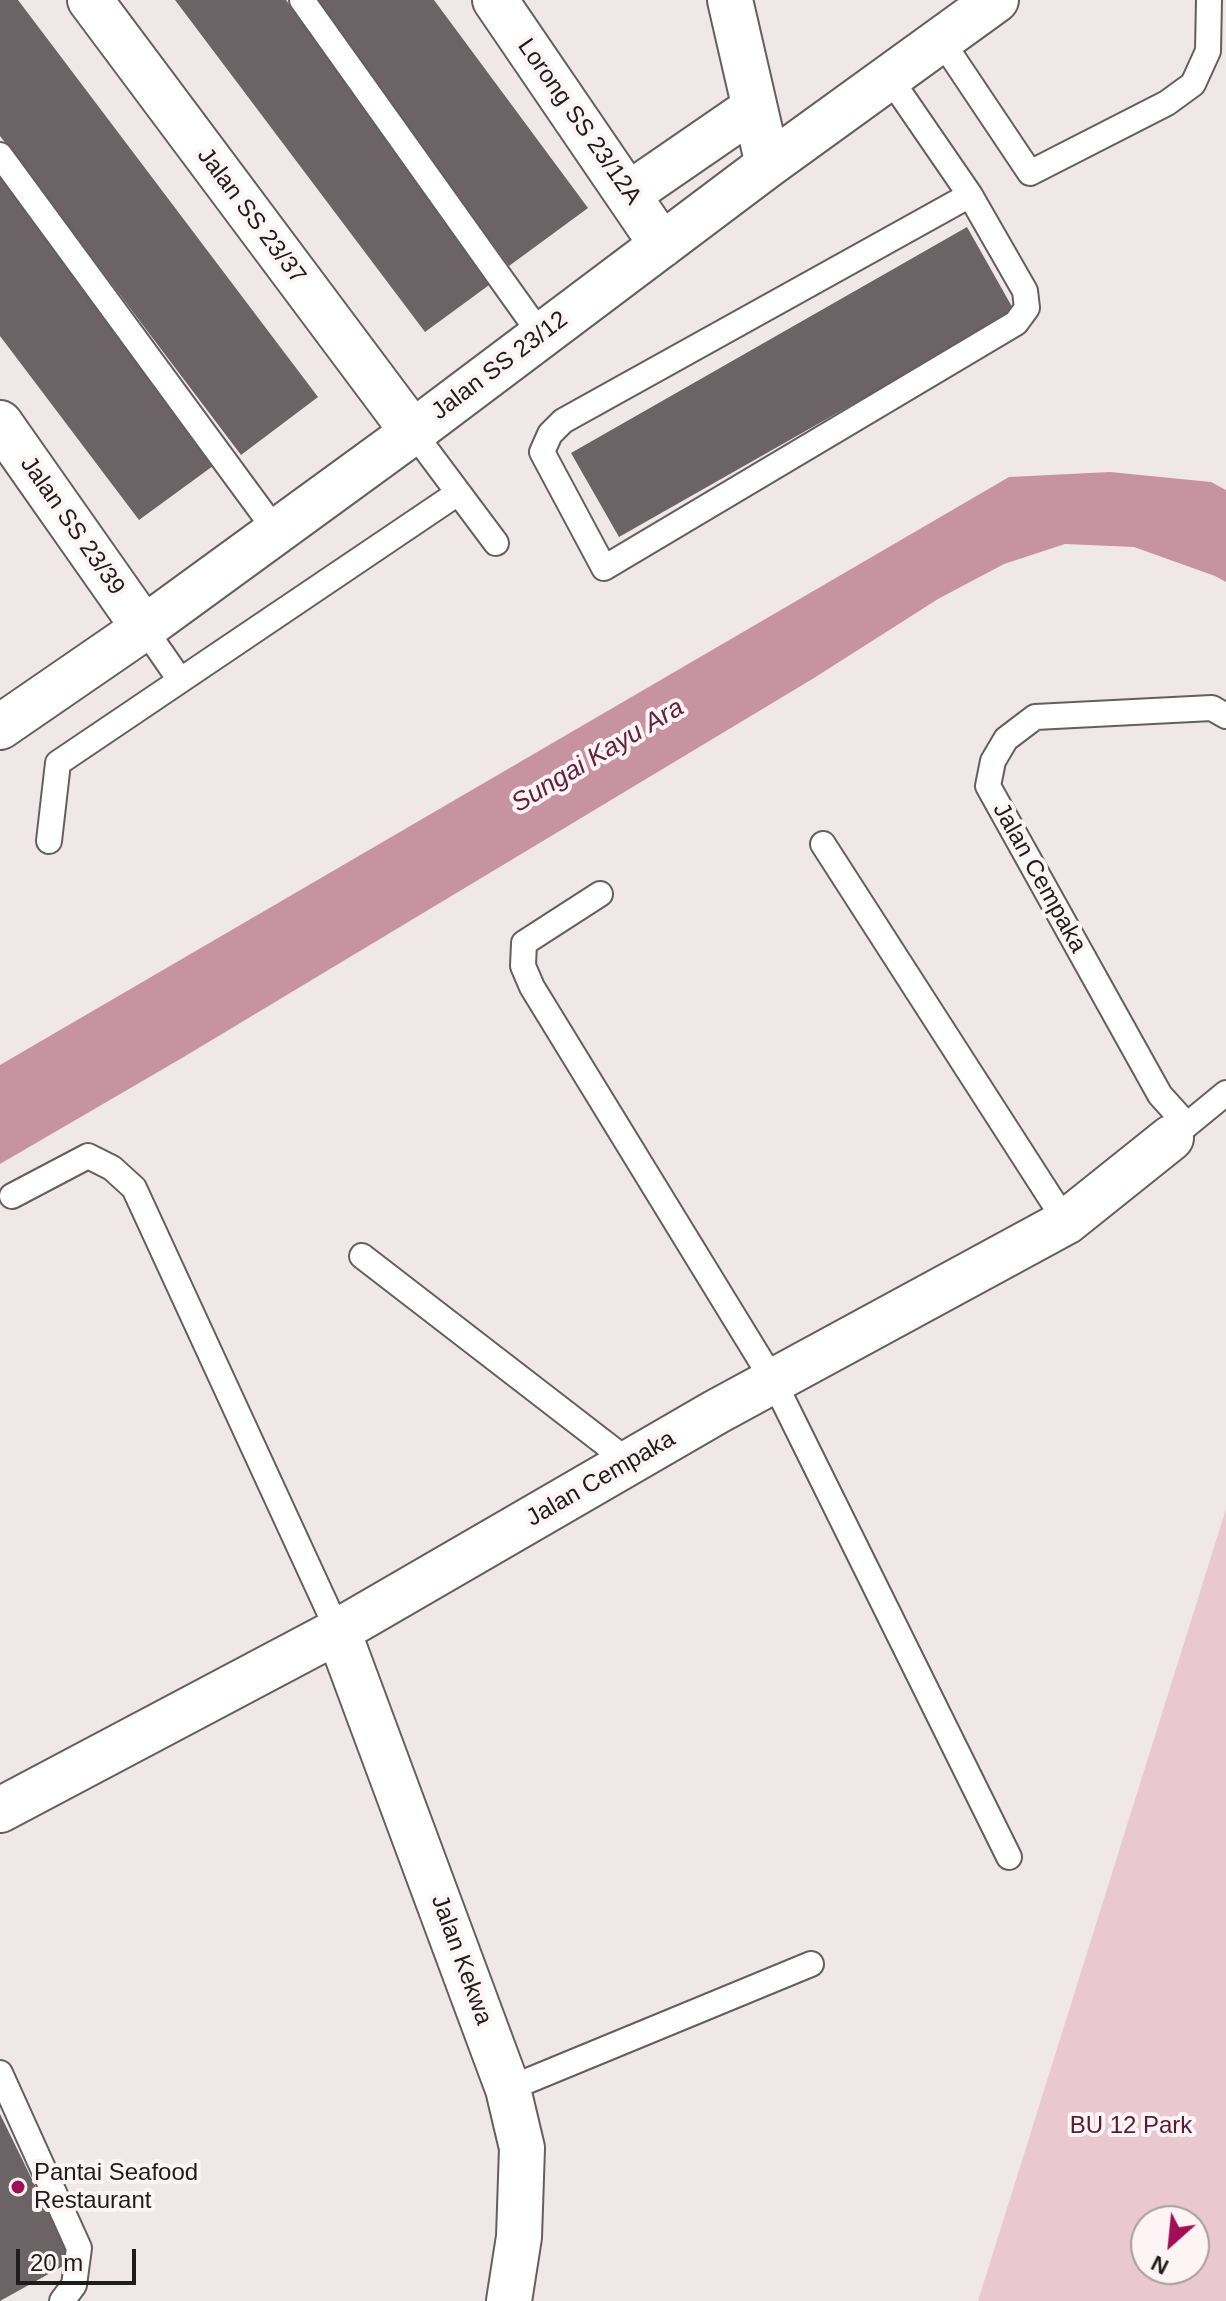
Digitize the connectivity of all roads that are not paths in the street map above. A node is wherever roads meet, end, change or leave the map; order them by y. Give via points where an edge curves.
1 (90, 0) edge
2 (302, 0) edge
3 (495, 0) edge
4 (730, 0) edge
5 (996, 0) edge
6 (1209, 0) edge
7 (941, 40) junction
8 (889, 77) junction
9 (754, 108) junction
10 (0, 155) edge
11 (768, 165) junction
12 (629, 194) junction
13 (970, 195) junction
14 (662, 245) junction
15 (541, 335) junction
16 (0, 423) edge
17 (413, 432) junction
18 (458, 493) junction
19 (276, 531) junction
20 (496, 543) dead end
21 (144, 628) junction
22 (180, 680) junction
23 (1226, 716) edge
24 (0, 727) edge
25 (49, 841) dead end
26 (823, 844) dead end
27 (600, 894) dead end
28 (1226, 1093) edge
29 (1179, 1132) junction
30 (12, 1196) dead end
31 (1066, 1222) junction
32 (362, 1256) dead end
33 (774, 1382) junction
34 (629, 1462) junction
35 (338, 1631) junction
36 (0, 1810) edge
37 (1009, 1857) dead end
38 (811, 1964) dead end
39 (0, 2073) edge
40 (508, 2089) junction
41 (62, 2301) edge
42 (509, 2301) edge

1 - 17 street, Jalan SS 23/37
2 - 15 lane
3 - 12 street, Lorong SS 23/12A
4 - 9 street
5 - 7 street, Jalan SS 23/12
6 - 7 lane via 1208,51 1193,84 1167,103 1030,173
7 - 8 street, Jalan SS 23/12
8 - 11 street, Jalan SS 23/12
8 - 13 lane
9 - 11 street
9 - 12 street
10 - 19 lane
11 - 14 street, Jalan SS 23/12
12 - 14 street, Lorong SS 23/12A
13 - 13 lane via 563,421 550,434 542,452 604,568 1016,323 1027,308 1025,291
14 - 15 street, Jalan SS 23/12
15 - 17 street, Jalan SS 23/12
16 - 21 street, Jalan SS 23/39
17 - 18 lane
17 - 19 street, Jalan SS 23/12
18 - 20 lane
18 - 22 lane
19 - 21 street, Jalan SS 23/12
21 - 22 lane
21 - 24 street, Jalan SS 23/12
22 - 25 lane via 58,763
23 - 29 lane, Jalan Cempaka via 1212,708 1035,717 1006,739 993,761 988,786
26 - 31 lane
27 - 33 lane via 524,943 523,966
28 - 29 lane, Jalan Cempaka
29 - 31 street, Jalan Cempaka
30 - 35 lane via 88,1156 134,1188
31 - 33 street, Jalan Cempaka
32 - 34 lane
33 - 34 street, Jalan Cempaka
33 - 37 lane
34 - 35 street, Jalan Cempaka
35 - 36 street, Jalan Cempaka
35 - 40 street, Jalan Kekwa
38 - 40 lane
39 - 41 lane via 79,2248 74,2285
40 - 42 street, Jalan Kekwa via 522,2148 519,2237

